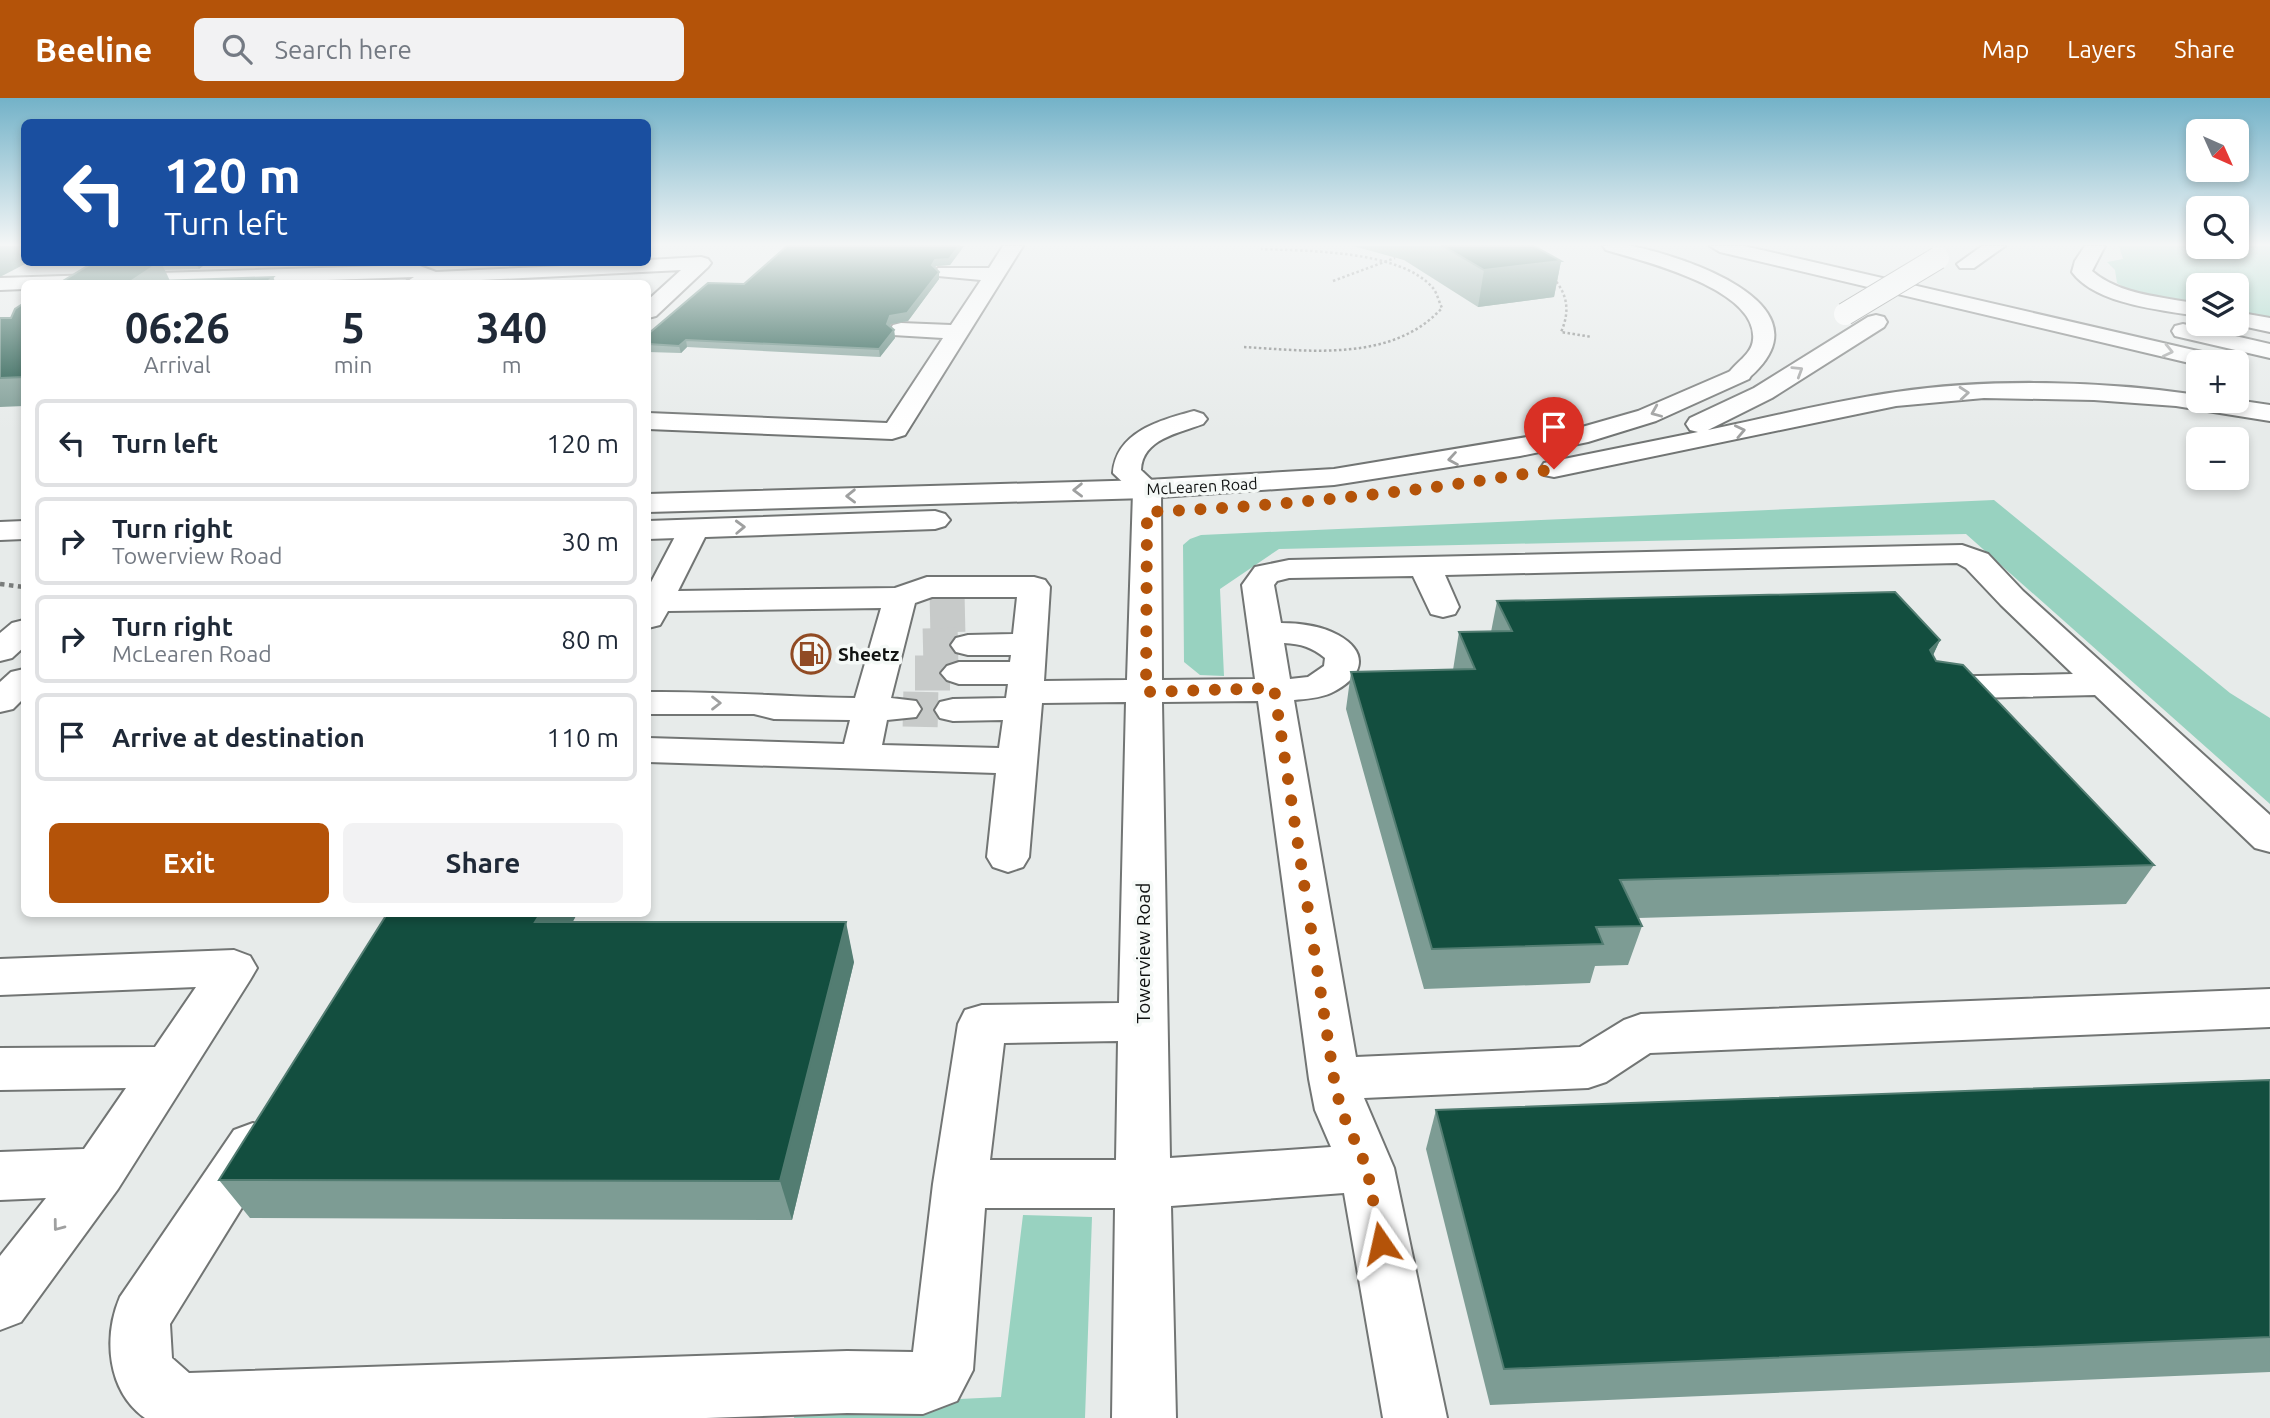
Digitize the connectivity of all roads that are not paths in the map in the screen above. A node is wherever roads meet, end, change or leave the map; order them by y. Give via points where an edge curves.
1 (972, 308) edge
2 (1752, 308) edge
3 (1855, 308) edge
4 (1895, 308) edge
5 (1983, 308) edge
6 (2249, 321) edge
7 (2270, 325) edge
8 (2160, 326) dead end
9 (1821, 328) dead end
10 (901, 330) dead end
11 (956, 332) junction
12 (1787, 348) dead end
13 (2270, 351) edge
14 (2186, 355) edge
15 (1740, 374) junction
16 (2270, 413) edge
17 (651, 421) edge
18 (1554, 469) junction
19 (1492, 480) dead end
20 (1442, 487) dead end
21 (1147, 500) junction
22 (651, 503) edge
23 (694, 529) junction
24 (21, 530) edge
25 (651, 530) edge
26 (0, 531) edge
27 (21, 555) edge
28 (0, 556) edge
29 (1425, 566) junction
30 (654, 597) edge
31 (1443, 607) dead end
32 (21, 633) edge
33 (1265, 633) junction
34 (905, 639) junction
35 (0, 651) edge
36 (1027, 666) junction
37 (21, 683) edge
38 (2105, 684) junction
39 (1274, 688) junction
40 (1933, 688) edge
41 (1146, 692) junction
42 (0, 701) edge
43 (651, 703) edge
44 (887, 710) junction
45 (953, 710) tunnel mouth
46 (651, 750) edge
47 (861, 757) junction
48 (1017, 761) junction
49 (2270, 838) edge
50 (1008, 857) dead end
51 (0, 977) edge
52 (2270, 1008) edge
53 (1143, 1023) junction
54 (168, 1067) junction
55 (0, 1069) edge
56 (1334, 1079) junction
57 (278, 1109) edge
58 (1367, 1168) junction
59 (99, 1172) junction
60 (0, 1176) edge
61 (960, 1184) junction
62 (1143, 1184) junction
63 (0, 1302) edge
64 (1144, 1418) edge
65 (1415, 1418) edge

1 - 11 main road
2 - 15 main road via 1762,318 1765,340
3 - 9 main road, bridge
18 -> 4 main road via 1710,420 1763,393
5 -> 14 main road
6 - 7 main road
8 - 13 main road
10 - 11 main road
11 - 17 main road via 892,431
12 - 15 main road, McLearen Road
15 -> 21 main road, McLearen Road via 1647,416 1579,436 1334,477
18 -> 16 main road via 1896,399 1983,391 2176,399
18 - 19 main road
20 - 21 main road, McLearen Road via 1292,505
21 -> 22 main road, McLearen Road
23 -> 21 main road, McLearen Road
21 - 41 main road, Towerview Road
23 - 25 main road, McLearen Road
23 - 30 main road
24 - 26 main road
27 - 28 main road
29 - 31 main road
29 - 33 main road via 1272,571 1258,585
29 - 38 main road via 1954,552 1977,561
30 - 34 main road
32 - 35 main road
33 - 39 main road
33 - 39 main road via 1310,636 1331,644 1342,656 1342,670 1327,682 1306,689
34 - 36 main road via 927,587 1034,587
34 - 44 main road
36 - 36 main road via 967,644
36 - 41 main road
36 - 45 main road
36 - 48 main road
37 - 42 main road
38 - 40 main road
38 - 49 main road
39 - 41 main road
39 - 56 main road
41 - 53 main road, Towerview Road
43 -> 44 main road
44 - 47 main road
46 - 47 main road
47 - 48 main road
48 - 50 main road
51 - 54 main road via 234,968
52 - 56 main road via 1641,1034 1588,1067
53 - 61 main road via 982,1024
53 - 62 main road, Towerview Road
54 - 55 main road
54 - 59 main road
56 - 58 main road via 1341,1110
57 - 61 main road via 141,1317 139,1342 146,1376 163,1396 185,1405 923,1383 942,1370
58 - 62 main road
58 - 65 main road
59 - 60 main road
59 -> 63 main road
61 - 62 main road
62 - 64 main road, Towerview Road

